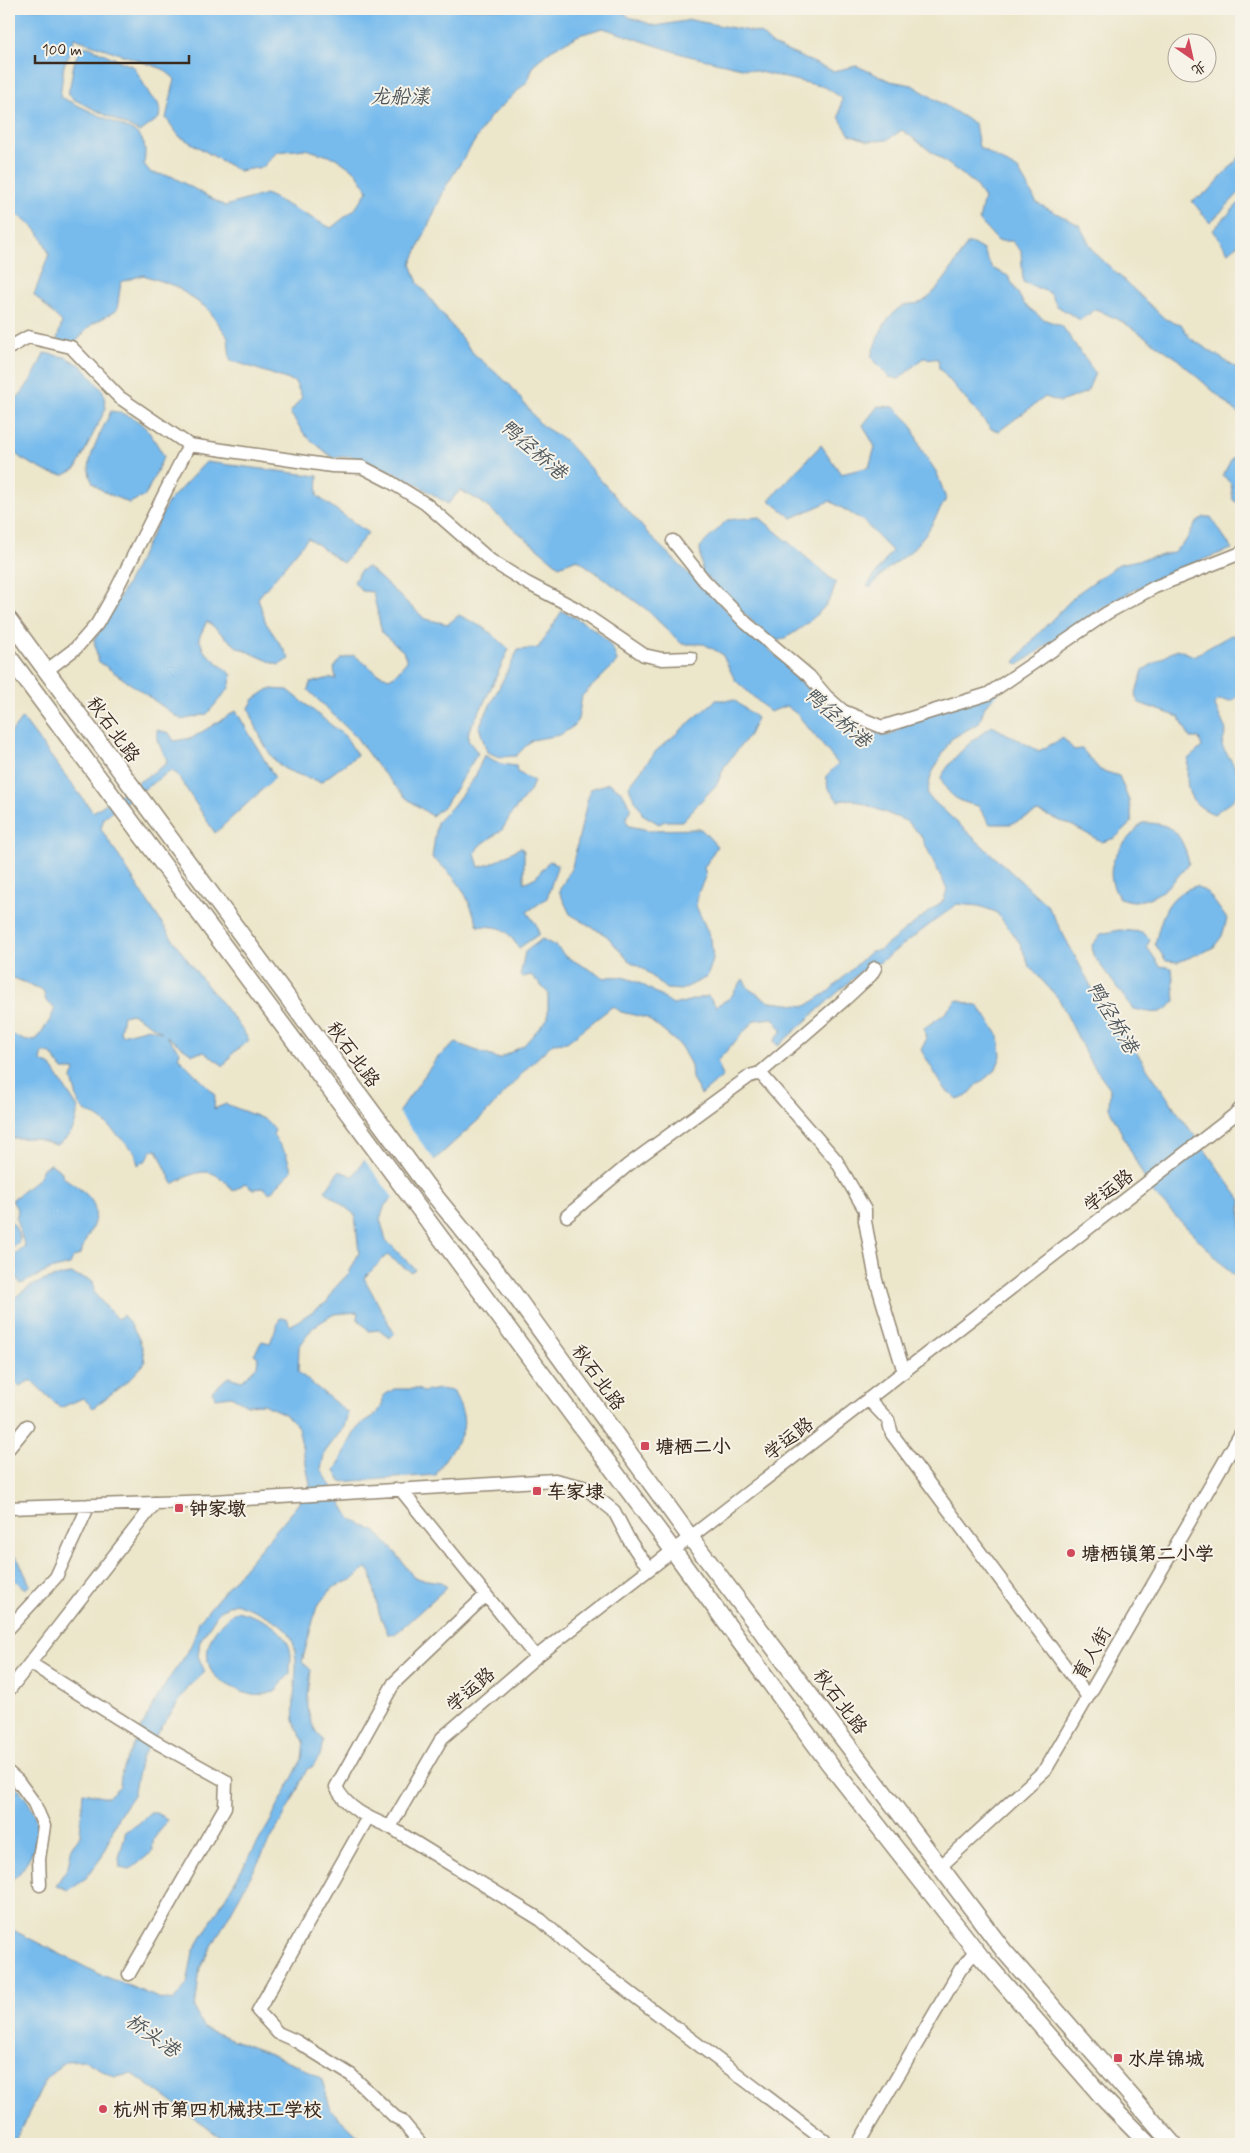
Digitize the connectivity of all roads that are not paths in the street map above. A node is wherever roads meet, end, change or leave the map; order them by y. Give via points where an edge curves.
1 (9, 348) edge
2 (190, 445) junction
3 (673, 541) dead end
4 (1241, 553) edge
5 (9, 620) edge
6 (9, 657) edge
7 (691, 658) dead end
8 (46, 671) junction
9 (875, 968) dead end
10 (760, 1073) junction
11 (1241, 1108) edge
12 (567, 1216) dead end
13 (904, 1372) junction
14 (868, 1399) junction
15 (27, 1426) dead end
16 (1241, 1433) edge
17 (9, 1448) edge
18 (401, 1490) junction
19 (155, 1503) junction
20 (89, 1505) junction
21 (9, 1508) edge
22 (690, 1537) junction
23 (672, 1550) junction
24 (650, 1567) junction
25 (486, 1594) junction
26 (9, 1628) edge
27 (536, 1657) junction
28 (30, 1663) junction
29 (9, 1690) edge
30 (1088, 1697) junction
31 (9, 1773) edge
32 (368, 1817) junction
33 (390, 1827) junction
34 (941, 1866) junction
35 (40, 1885) dead end
36 (976, 1950) junction
37 (129, 1974) dead end
38 (1169, 2139) edge
39 (421, 2144) edge
40 (828, 2144) edge
41 (858, 2144) edge
42 (1148, 2144) edge
43 (1186, 2144) edge

1 - 2 street via 28,337 71,347 119,397
2 - 7 street via 332,466 362,467 426,504 490,560 575,608 644,655 662,659
2 - 8 street via 97,624 76,648
3 - 4 street via 704,580 746,623 809,676 826,696 843,711 882,727 988,694 1107,613 1155,587
5 - 8 main road, 秋石北路
6 - 23 main road
8 - 22 main road, 秋石北路 via 426,1185 506,1283
9 - 10 street via 843,1001
10 - 12 street via 750,1076 628,1165
10 - 13 street via 836,1160 866,1210 865,1221 876,1280
11 - 13 street, 学运路
13 - 14 street, 学运路
14 - 22 street, 学运路
14 - 30 street via 888,1420 892,1434
15 - 17 street
16 - 30 street, 育人街
18 - 19 street
18 - 24 street via 554,1480 584,1487 614,1511 629,1540
18 - 25 street
19 - 20 street
19 - 28 street
20 - 21 street
20 - 26 street via 56,1577
22 - 23 street, 学运路
22 - 34 main road, 秋石北路
23 - 24 street, 学运路
23 - 36 main road via 828,1762
24 - 27 street, 学运路
25 - 27 street
25 - 32 street via 394,1684 336,1787 342,1800
27 - 33 street, 学运路 via 442,1738
28 - 29 street
28 - 37 street via 154,1741 226,1781 225,1807
30 - 34 street, 育人街 via 1046,1769
31 - 35 street via 34,1803 44,1826 39,1859
32 - 33 street
32 - 39 street via 258,2011 278,2033 350,2075 401,2120
33 - 40 street via 541,1920 579,1954
34 - 38 main road, 秋石北路 via 1004,1950
36 - 41 street via 960,1970
36 - 42 main road
38 - 43 main road

